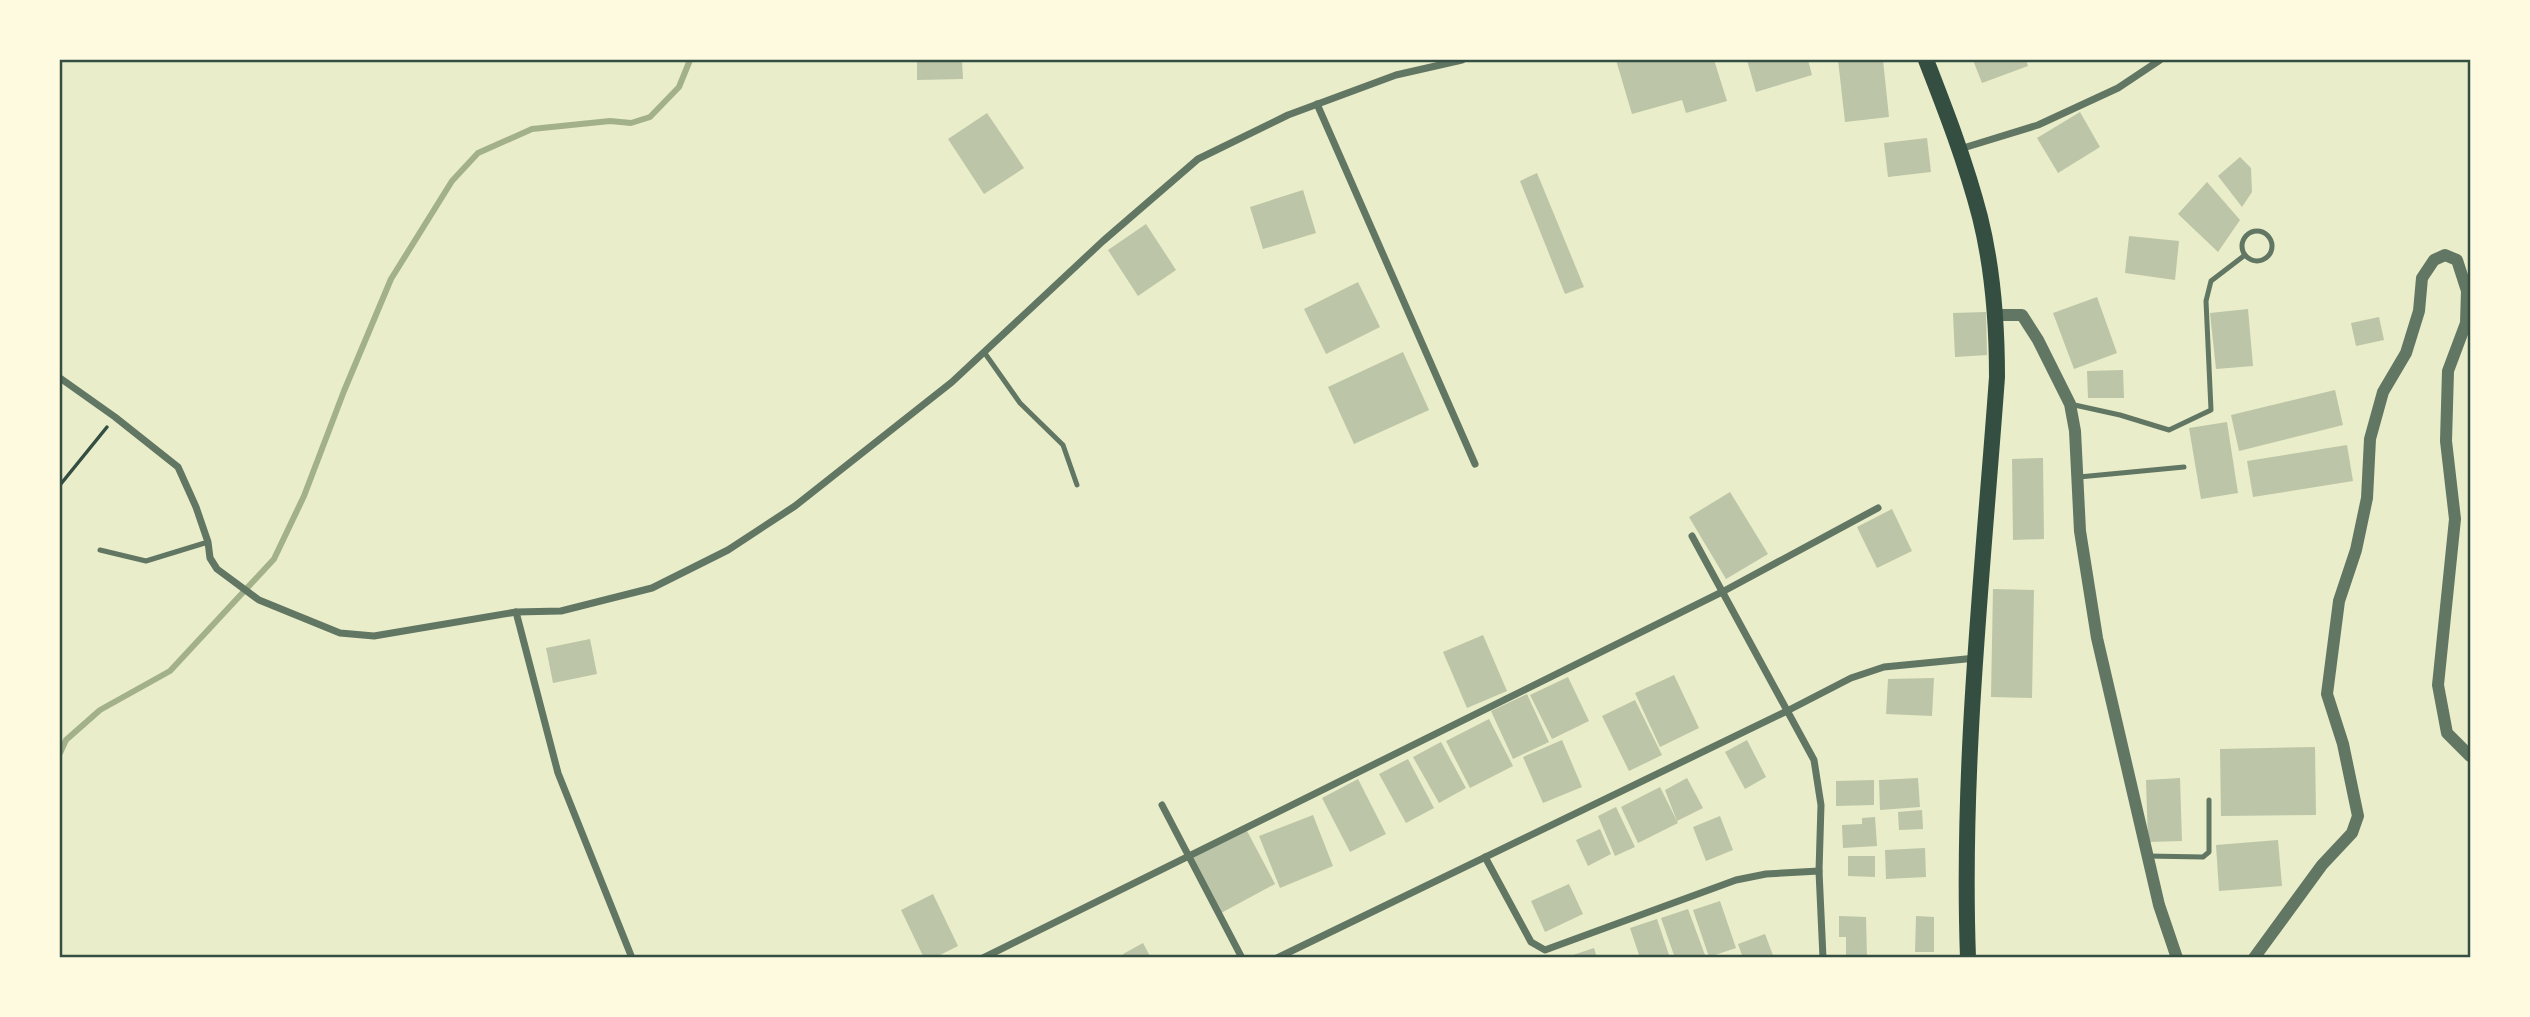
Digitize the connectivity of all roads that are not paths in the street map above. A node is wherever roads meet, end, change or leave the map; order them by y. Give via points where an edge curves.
1 (1462, 60) edge
2 (1926, 60) edge
3 (2160, 60) edge
4 (1317, 104) junction
5 (1959, 149) junction
6 (2245, 255) junction
7 (1996, 315) junction
8 (984, 352) junction
9 (60, 378) edge
10 (2070, 404) junction
11 (1475, 464) dead end
12 (2184, 467) dead end
13 (2078, 478) junction
14 (1077, 485) dead end
15 (1878, 508) dead end
16 (1692, 536) dead end
17 (208, 542) junction
18 (100, 550) dead end
19 (1724, 591) junction
20 (516, 612) junction
21 (1976, 658) junction
22 (1787, 711) junction
23 (2470, 756) edge
24 (2209, 800) dead end
25 (1162, 805) dead end
26 (1188, 856) junction
27 (2147, 856) junction
28 (1485, 857) junction
29 (1819, 871) junction
30 (632, 957) edge
31 (983, 957) edge
32 (1242, 957) edge
33 (1277, 957) edge
34 (1823, 957) edge
35 (1968, 957) edge
36 (2177, 957) edge
37 (2254, 957) edge

1 - 4 street via 1396,75
2 - 5 main road
3 - 5 street via 2118,88 2038,125
4 - 8 street via 1198,159
4 - 11 street
5 - 7 main road via 1980,218
6 - 6 lane via 2253,261 2267,258 2272,250 2269,236 2260,231 2250,233 2243,241
6 - 10 lane via 2211,281 2206,301 2211,410 2169,430
7 - 10 street via 2022,316
7 - 21 main road via 1997,377
8 - 14 lane via 1020,403 1063,445
8 - 20 street via 795,506 727,550 652,588 561,611
9 - 17 street via 178,467
10 - 13 street
12 - 13 lane
13 - 27 street via 2080,531 2097,638
15 - 19 street
16 - 19 street
17 - 18 lane via 146,561
17 - 20 street via 217,569 259,600 340,633 374,636
19 - 22 street
19 - 26 street
20 - 30 street via 558,773
21 - 22 street via 1884,667 1851,678
21 - 35 main road via 1969,772
22 - 28 street
22 - 29 street via 1814,760 1821,805
23 - 37 street via 2447,733 2438,685 2455,519 2446,441 2448,371 2466,323 2467,291 2456,260 2445,255 2434,260 2422,278 2419,311 2406,353 2383,392 2370,439 2367,498 2339,601 2327,694 2358,816 2351,833
24 - 27 lane via 2209,852 2203,857
25 - 26 street
26 - 31 street
26 - 32 street
27 - 36 street
28 - 29 street via 1531,942 1545,950 1736,880
28 - 33 street
29 - 34 street

